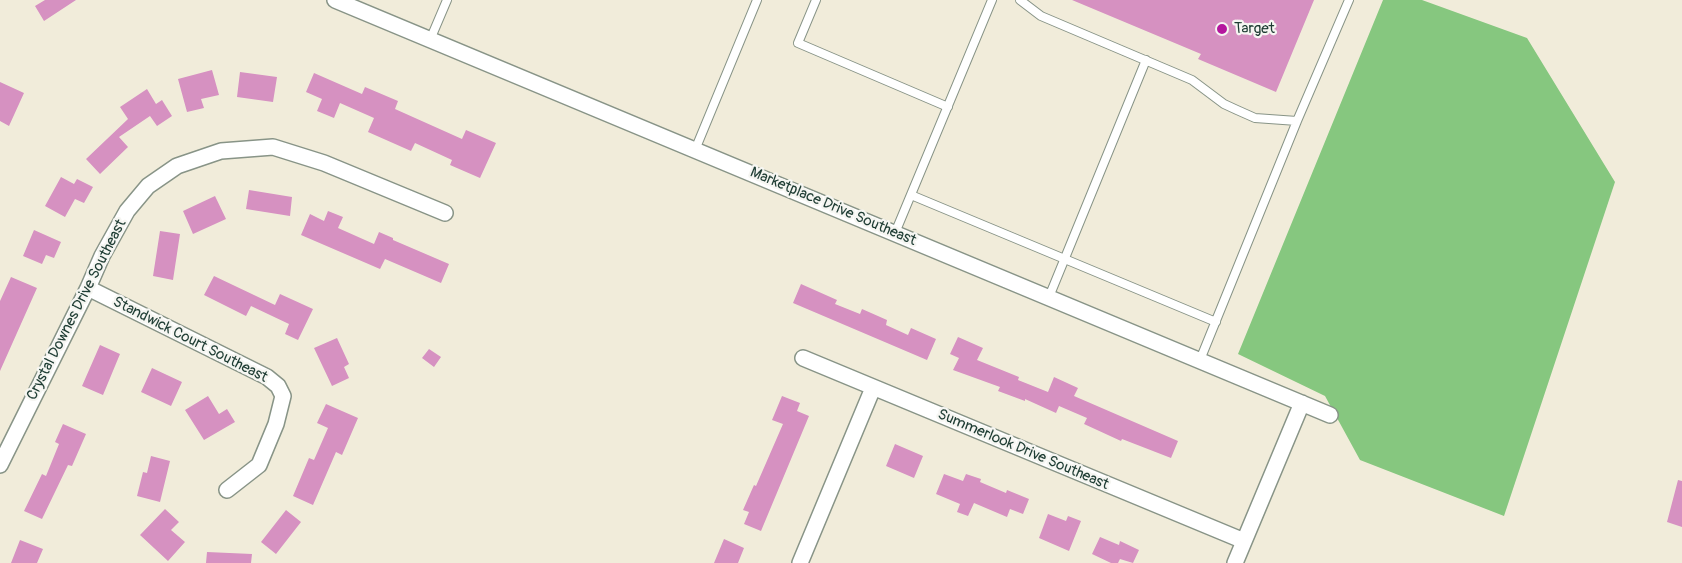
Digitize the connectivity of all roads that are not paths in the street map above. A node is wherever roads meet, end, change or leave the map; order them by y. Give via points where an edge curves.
1 (335, 0) edge
2 (447, 0) edge
3 (757, 0) edge
4 (816, 0) edge
5 (992, 0) edge
6 (1020, 0) edge
7 (1348, 0) edge
8 (430, 40) junction
9 (1146, 60) junction
10 (948, 107) junction
11 (1298, 121) junction
12 (695, 150) junction
13 (911, 195) junction
14 (445, 213) dead end
15 (895, 233) junction
16 (1064, 259) junction
17 (88, 288) junction
18 (1048, 297) junction
19 (1216, 322) junction
20 (802, 358) dead end
21 (1200, 360) junction
22 (873, 388) junction
23 (1302, 403) junction
24 (1330, 415) dead end
25 (0, 465) edge
26 (227, 490) dead end
27 (1244, 541) junction
28 (800, 563) edge
29 (1234, 563) edge

1 - 8 street, Marketplace Drive Southeast
2 - 8 lane
3 - 12 lane
4 - 10 lane via 798,43
5 - 10 lane
6 - 9 lane via 1041,16
7 - 11 lane
8 - 12 street, Marketplace Drive Southeast
9 - 11 lane via 1192,80 1224,104 1255,118
9 - 16 lane
10 - 13 lane
11 - 19 lane
12 - 15 street, Marketplace Drive Southeast
13 - 15 lane
13 - 16 lane
14 - 17 street, Crystal Downes Drive Southeast via 324,163 273,147 220,152 177,166 148,186 127,211
15 - 18 street, Marketplace Drive Southeast
16 - 18 lane
16 - 19 lane
17 - 25 street, Crystal Downes Drive Southeast
17 - 26 street, Standwick Court Southeast via 267,376 278,386 283,396 259,465
18 - 21 street, Marketplace Drive Southeast
19 - 21 lane
20 - 22 street, Summerlook Drive Southeast
21 - 23 street, Marketplace Drive Southeast
22 - 27 street, Summerlook Drive Southeast
22 - 28 street
23 - 24 street, Marketplace Drive Southeast
23 - 27 street
27 - 29 street

